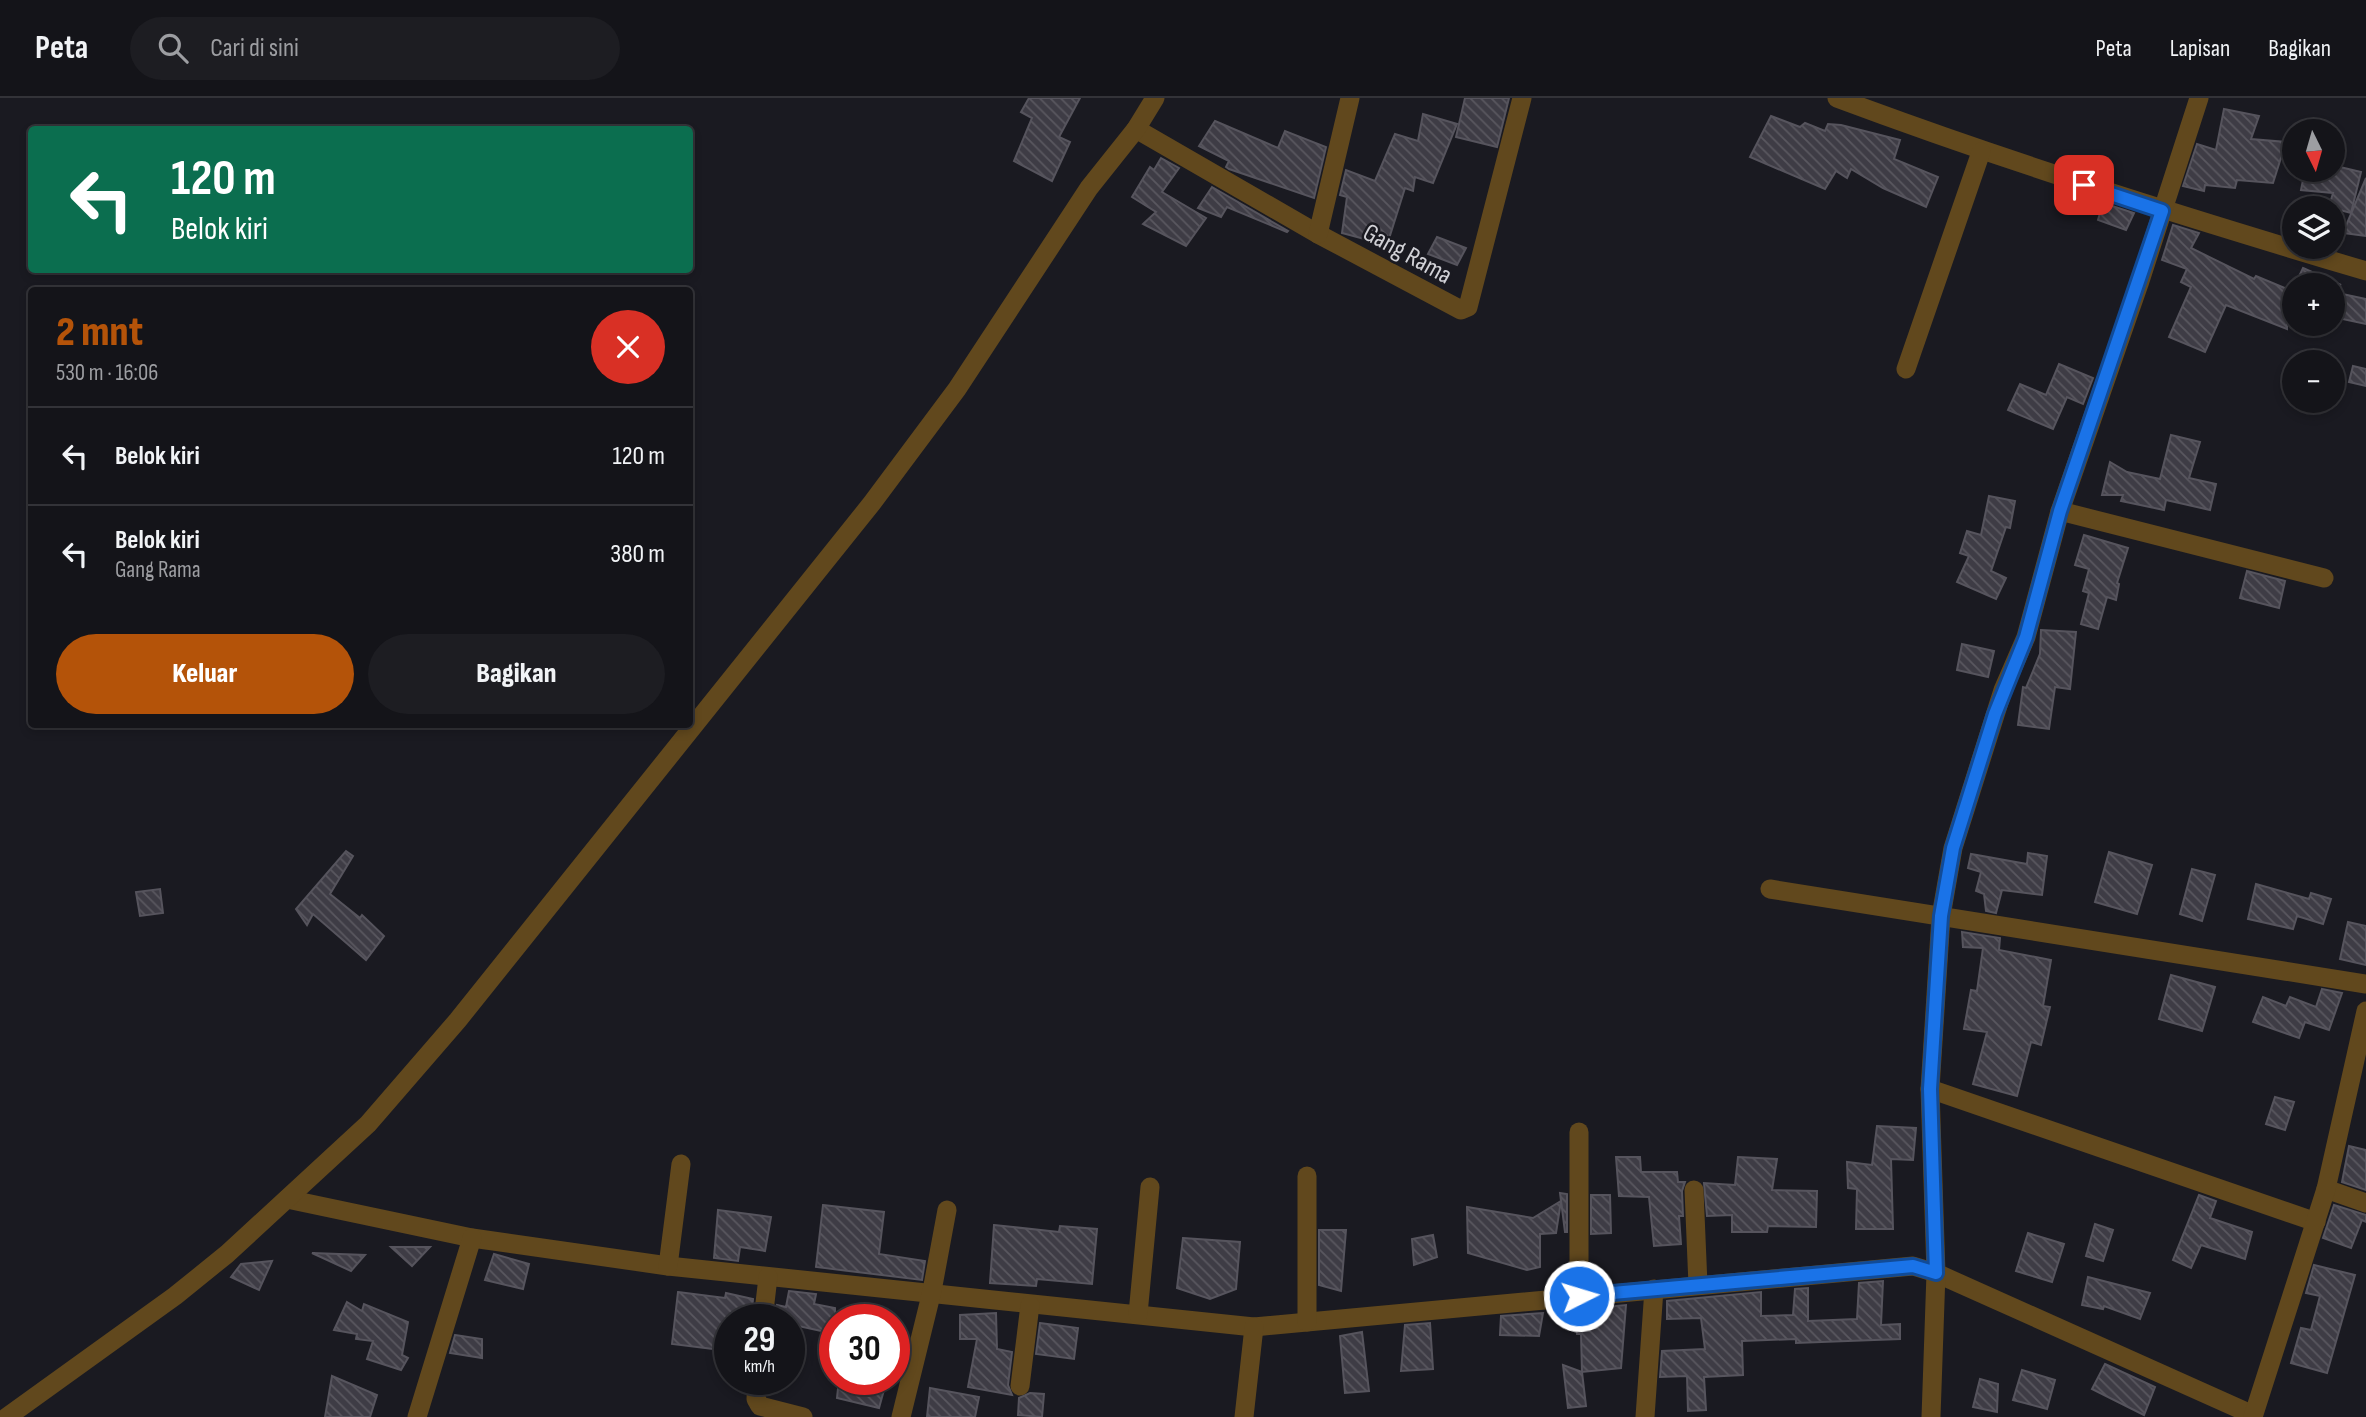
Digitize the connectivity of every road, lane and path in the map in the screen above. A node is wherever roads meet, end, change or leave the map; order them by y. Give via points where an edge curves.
1 (1155, 98) edge
2 (1350, 98) edge
3 (1522, 98) edge
4 (1837, 98) edge
5 (2199, 98) edge
6 (1136, 129) junction
7 (1980, 152) junction
8 (2162, 211) junction
9 (1318, 234) junction
10 (2366, 271) edge
11 (1906, 369) dead end
12 (2060, 511) junction
13 (2324, 578) dead end
14 (693, 727) edge
15 (692, 728) edge
16 (1770, 889) dead end
17 (1941, 916) junction
18 (2366, 984) edge
19 (2366, 1012) edge
20 (1930, 1089) junction
21 (1579, 1132) dead end
22 (681, 1164) dead end
23 (1307, 1177) dead end
24 (1150, 1187) dead end
25 (2326, 1189) junction
26 (1694, 1190) dead end
27 (287, 1199) junction
28 (2366, 1203) edge
29 (947, 1210) dead end
30 (2316, 1222) junction
31 (472, 1238) junction
32 (668, 1266) junction
33 (1936, 1273) junction
34 (768, 1277) junction
35 (1698, 1285) junction
36 (1654, 1289) junction
37 (932, 1291) junction
38 (1579, 1296) junction
39 (765, 1304) edge
40 (1030, 1305) junction
41 (1138, 1314) junction
42 (1307, 1322) junction
43 (1254, 1327) junction
44 (1020, 1386) dead end
45 (756, 1395) edge
46 (2253, 1416) edge
47 (7, 1417) edge
48 (417, 1417) edge
49 (803, 1417) edge
50 (901, 1417) edge
51 (1244, 1417) edge
52 (1645, 1417) edge
53 (1931, 1417) edge

1 - 6 street
2 - 9 street
3 - 9 street, Gang Rama via 1468,307 1451,306
4 - 7 street
5 - 8 street
6 - 9 street, Gang Rama
6 - 14 street via 1089,188 957,389
7 - 8 street
7 - 11 street
8 - 10 street
8 - 12 street
12 - 13 street
12 - 17 street via 2026,637 1970,786
15 - 27 street via 458,1020 368,1124
16 - 17 street
17 - 18 street
17 - 20 street
19 - 25 street
20 - 30 street
20 - 33 street
21 - 38 street
22 - 32 street
23 - 42 street
24 - 41 street
25 - 28 street
25 - 30 street
26 - 35 street
27 - 31 street
27 - 47 street via 165,1304
29 - 37 street
30 - 46 street
31 - 32 street
31 - 48 street
32 - 34 street
33 - 35 street via 1913,1266
33 - 46 street
33 - 53 street
34 - 37 street
34 - 39 street
35 - 36 street
36 - 38 street
36 - 52 street
37 - 40 street
37 - 50 street
38 - 42 street
40 - 41 street
40 - 44 street
41 - 43 street
42 - 43 street
43 - 51 street
45 - 49 street via 760,1406

